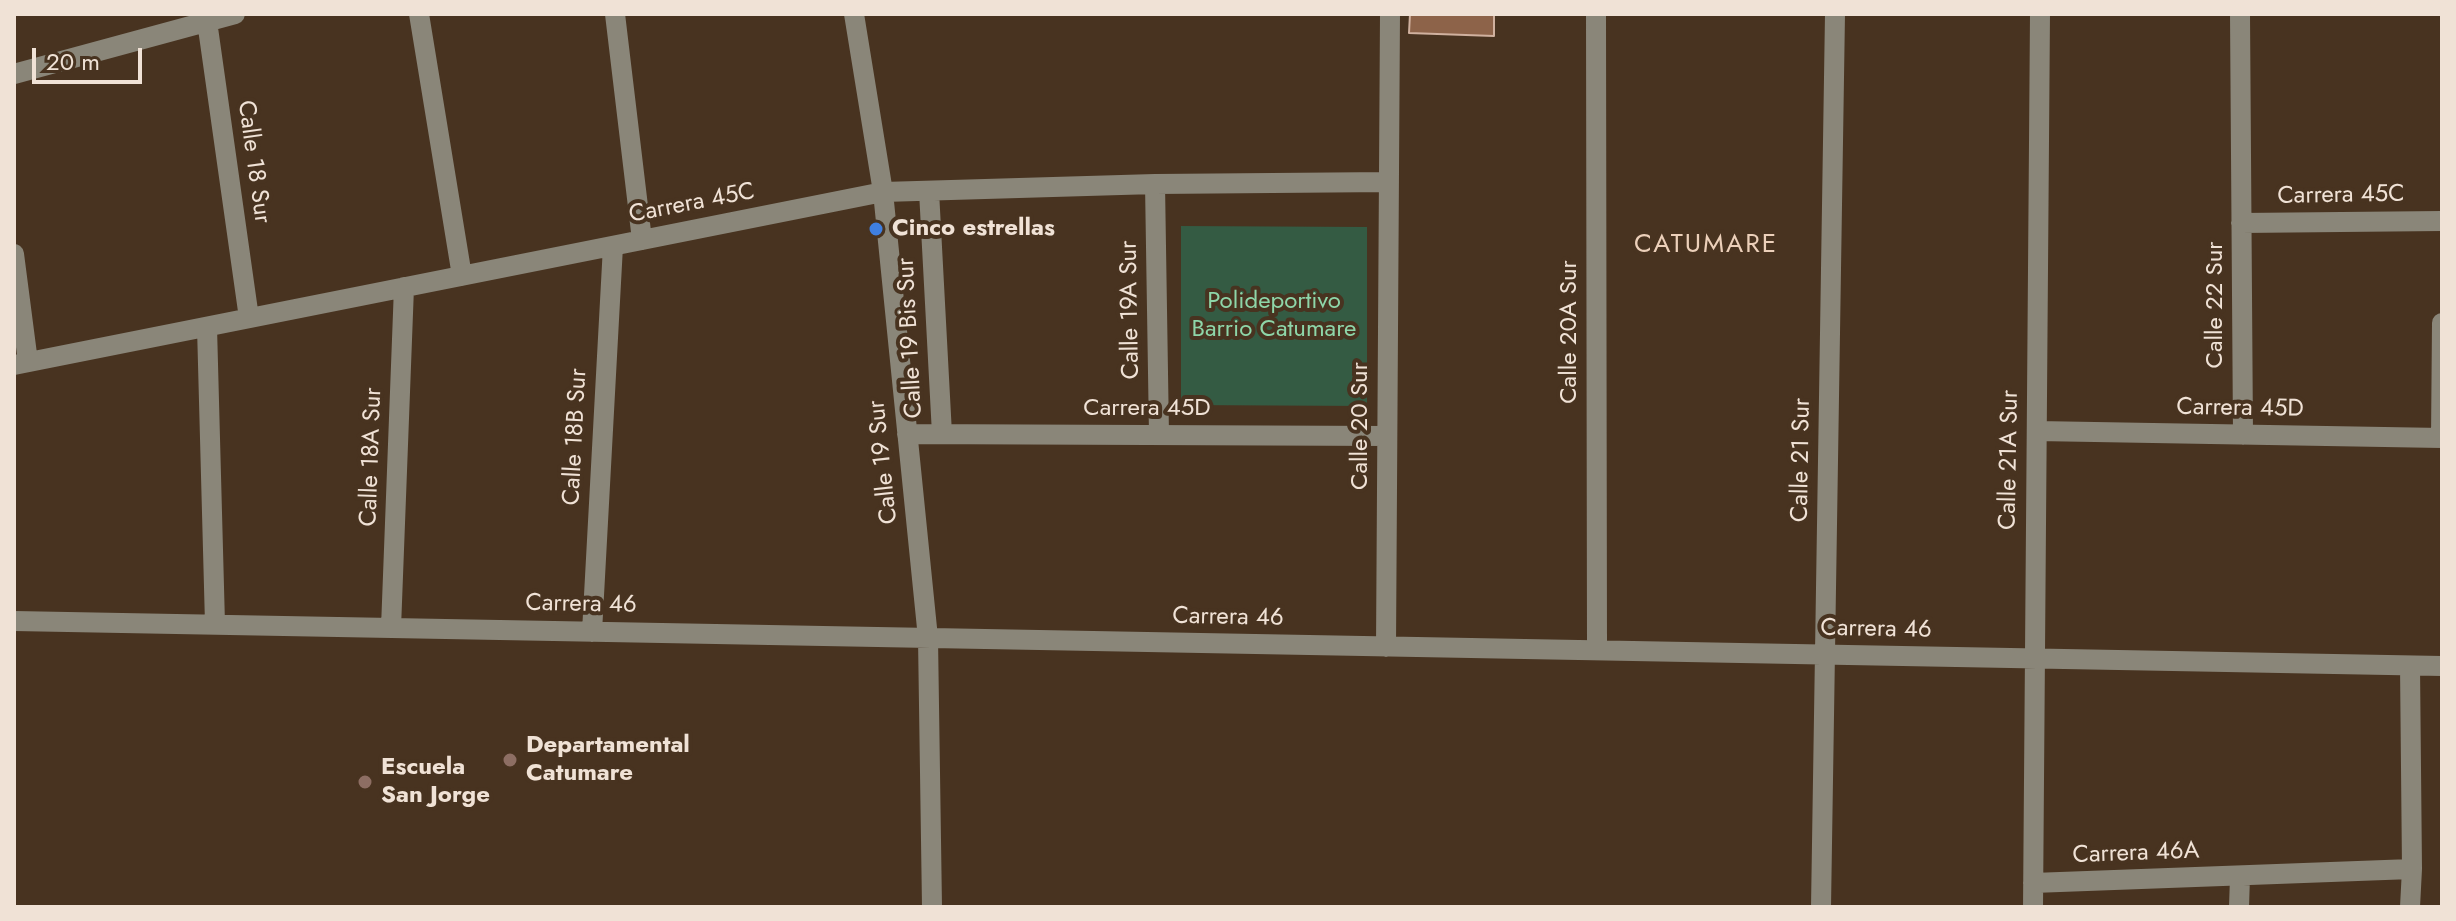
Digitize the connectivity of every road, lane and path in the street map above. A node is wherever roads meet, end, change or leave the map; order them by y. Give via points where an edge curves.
1 (235, 14) edge
2 (419, 14) edge
3 (615, 14) edge
4 (854, 14) edge
5 (1390, 14) edge
6 (1596, 14) edge
7 (1835, 14) edge
8 (2040, 14) edge
9 (2240, 14) edge
10 (206, 18) edge
11 (14, 74) edge
12 (1389, 182) junction
13 (1155, 184) junction
14 (929, 191) junction
15 (883, 192) junction
16 (2442, 221) edge
17 (2241, 223) junction
18 (642, 240) junction
19 (613, 246) junction
20 (14, 254) edge
21 (462, 276) junction
22 (404, 287) junction
23 (249, 318) junction
24 (2442, 323) edge
25 (207, 327) junction
26 (21, 364) edge
27 (2037, 431) junction
28 (907, 434) junction
29 (942, 434) junction
30 (1159, 435) junction
31 (2243, 435) junction
32 (1387, 436) junction
33 (2441, 438) edge
34 (14, 621) edge
35 (215, 624) junction
36 (391, 628) junction
37 (592, 632) junction
38 (928, 638) junction
39 (1386, 647) junction
40 (1597, 650) junction
41 (1825, 655) junction
42 (2035, 659) junction
43 (2410, 666) junction
44 (2442, 666) edge
45 (2412, 869) junction
46 (2240, 877) junction
47 (2033, 883) junction
48 (932, 907) edge
49 (1821, 907) edge
50 (2033, 907) edge
51 (2239, 907) edge
52 (2410, 907) edge

1 - 10 street
2 - 21 street
3 - 18 street
4 - 15 street, Calle 19 Sur
5 - 12 street, Calle 20 Sur
6 - 40 street, Calle 20A Sur
7 - 41 street, Calle 21 Sur
8 - 27 street, Calle 21A Sur
9 - 17 street, Calle 22 Sur
10 - 11 street
10 - 23 street, Calle 18 Sur
12 - 13 street, Carrera 45C
12 - 32 street, Calle 20 Sur
13 - 14 street, Carrera 45C
13 - 30 street, Calle 19A Sur
14 - 15 street, Carrera 45C
14 - 29 street, Calle 19 Bis Sur
15 - 18 street, Carrera 45C
15 - 28 street, Calle 19 Sur
16 - 17 street, Carrera 45C
17 - 31 street, Calle 22 Sur
18 - 19 street, Carrera 45C
19 - 21 street, Carrera 45C
19 - 37 street, Calle 18B Sur
20 - 26 street
21 - 22 street, Carrera 45C
22 - 23 street, Carrera 45C
22 - 36 street, Calle 18A Sur
23 - 25 street, Carrera 45C
24 - 33 street
25 - 26 street, Carrera 45C
25 - 35 street
27 - 31 street, Carrera 45D
27 - 42 street, Calle 21A Sur
28 - 29 street, Carrera 45D
28 - 38 street, Calle 19 Sur
29 - 30 street, Carrera 45D
30 - 32 street, Carrera 45D
31 - 33 street, Carrera 45D
32 - 39 street, Calle 20 Sur
34 - 35 street, Carrera 46
35 - 36 street, Carrera 46
36 - 37 street, Carrera 46
37 - 38 street, Carrera 46
38 - 39 street, Carrera 46
38 - 48 street, Calle 19 Sur
39 - 40 street, Carrera 46
40 - 41 street, Carrera 46
41 - 42 street, Carrera 46
41 - 49 street, Calle 21 Sur
42 - 43 street, Carrera 46
42 - 47 street, Calle 21A Sur
43 - 44 street, Carrera 46
43 - 45 street
45 - 46 street, Carrera 46A
45 - 52 street
46 - 47 street, Carrera 46A
46 - 51 street
47 - 50 street, Calle 21A Sur

